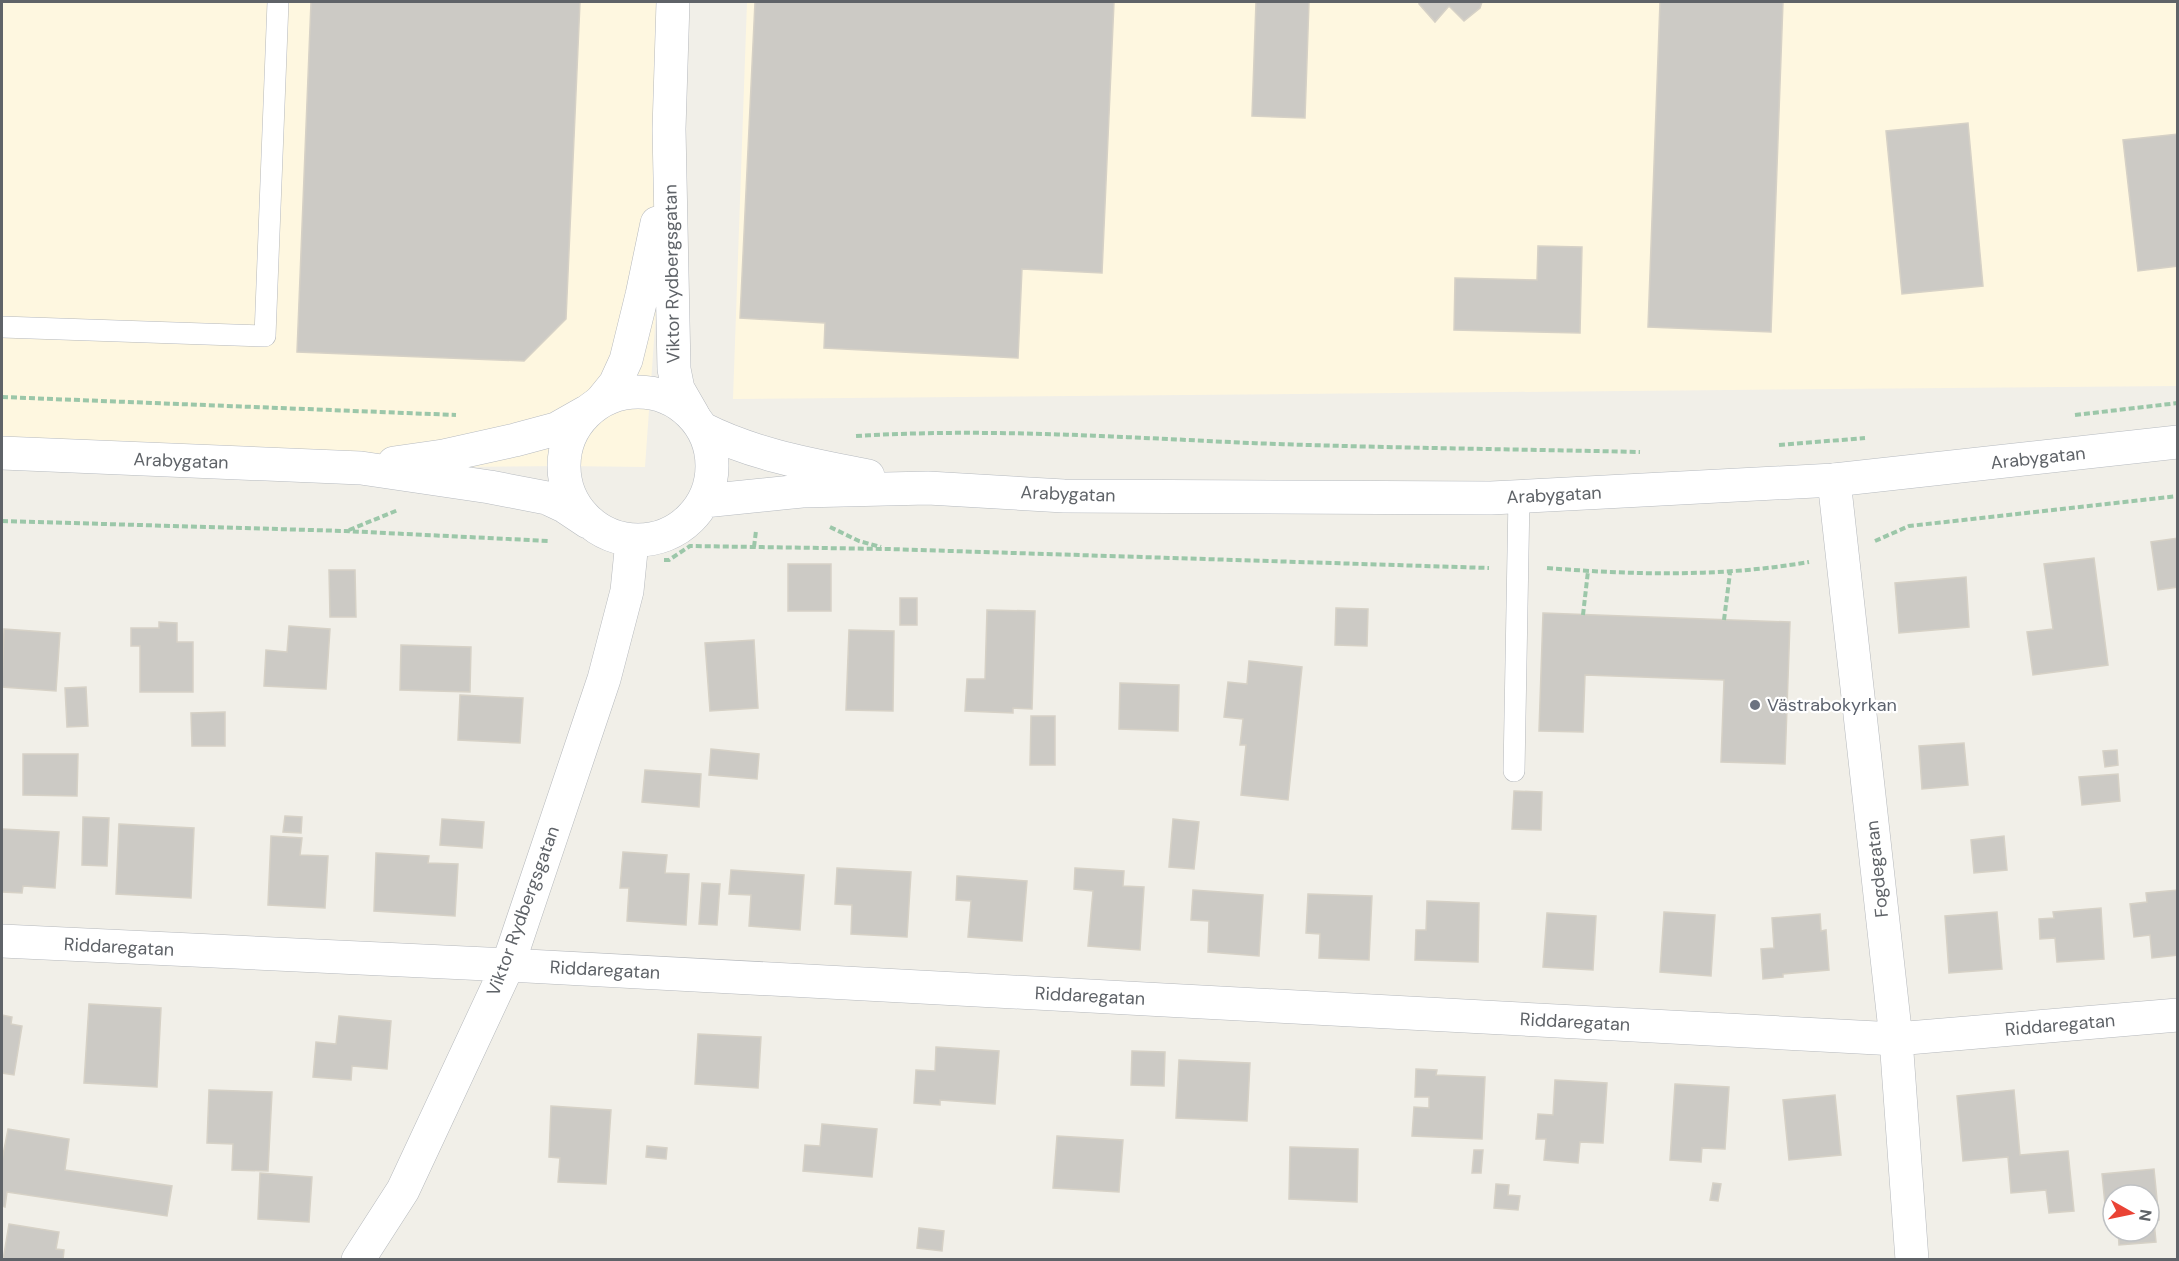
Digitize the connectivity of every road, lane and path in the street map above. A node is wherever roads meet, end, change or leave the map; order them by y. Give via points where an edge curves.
1 (278, 2) edge
2 (673, 2) edge
3 (669, 129) junction
4 (2, 327) edge
5 (2, 397) edge
6 (2178, 403) edge
7 (596, 405) junction
8 (2071, 415) dead end
9 (464, 416) dead end
10 (698, 422) junction
11 (849, 436) dead end
12 (1872, 438) dead end
13 (2178, 442) edge
14 (1773, 445) dead end
15 (1647, 452) dead end
16 (2, 453) edge
17 (361, 468) junction
18 (1834, 480) junction
19 (928, 488) junction
20 (1519, 497) junction
21 (704, 501) junction
22 (2, 520) edge
23 (588, 522) junction
24 (345, 531) dead end
25 (632, 541) junction
26 (1588, 571) dead end
27 (1730, 573) dead end
28 (1583, 615) dead end
29 (1724, 620) dead end
30 (1514, 771) dead end
31 (2, 941) edge
32 (508, 965) junction
33 (2178, 1015) edge
34 (1896, 1039) junction
35 (358, 1260) edge
36 (1912, 1260) edge

1 - 4 lane via 265,336
2 - 3 street, Viktor Rydbergsgatan
3 - 7 street, Viktor Rydbergsgatan via 655,239 626,360 615,384
3 - 10 street, Viktor Rydbergsgatan via 674,369 678,389
5 - 9 path
6 - 8 path
7 - 10 street via 626,392 650,392 673,400
7 - 17 street, Arabygatan via 556,429 490,447
7 - 23 street via 576,425 563,466 569,495
10 - 19 street, Arabygatan via 721,438 804,464
10 - 21 street via 711,448 713,469
11 - 15 path via 1035,434
12 - 14 path
13 - 18 street, Arabygatan
16 - 17 street, Arabygatan
17 - 23 street, Arabygatan via 547,498
18 - 20 street, Arabygatan
18 - 34 street, Fogdegatan
19 - 20 street, Arabygatan via 1064,496
19 - 21 street, Arabygatan via 802,491
20 - 30 lane
21 - 25 street via 684,526 672,533
22 - 24 path
23 - 25 street via 606,534
25 - 32 street, Viktor Rydbergsgatan via 627,591 604,679
26 - 28 path
27 - 29 path
31 - 32 street, Riddaregatan
32 - 34 street, Riddaregatan
32 - 35 street, Viktor Rydbergsgatan via 403,1190
33 - 34 street, Riddaregatan
34 - 36 street, Fogdegatan

